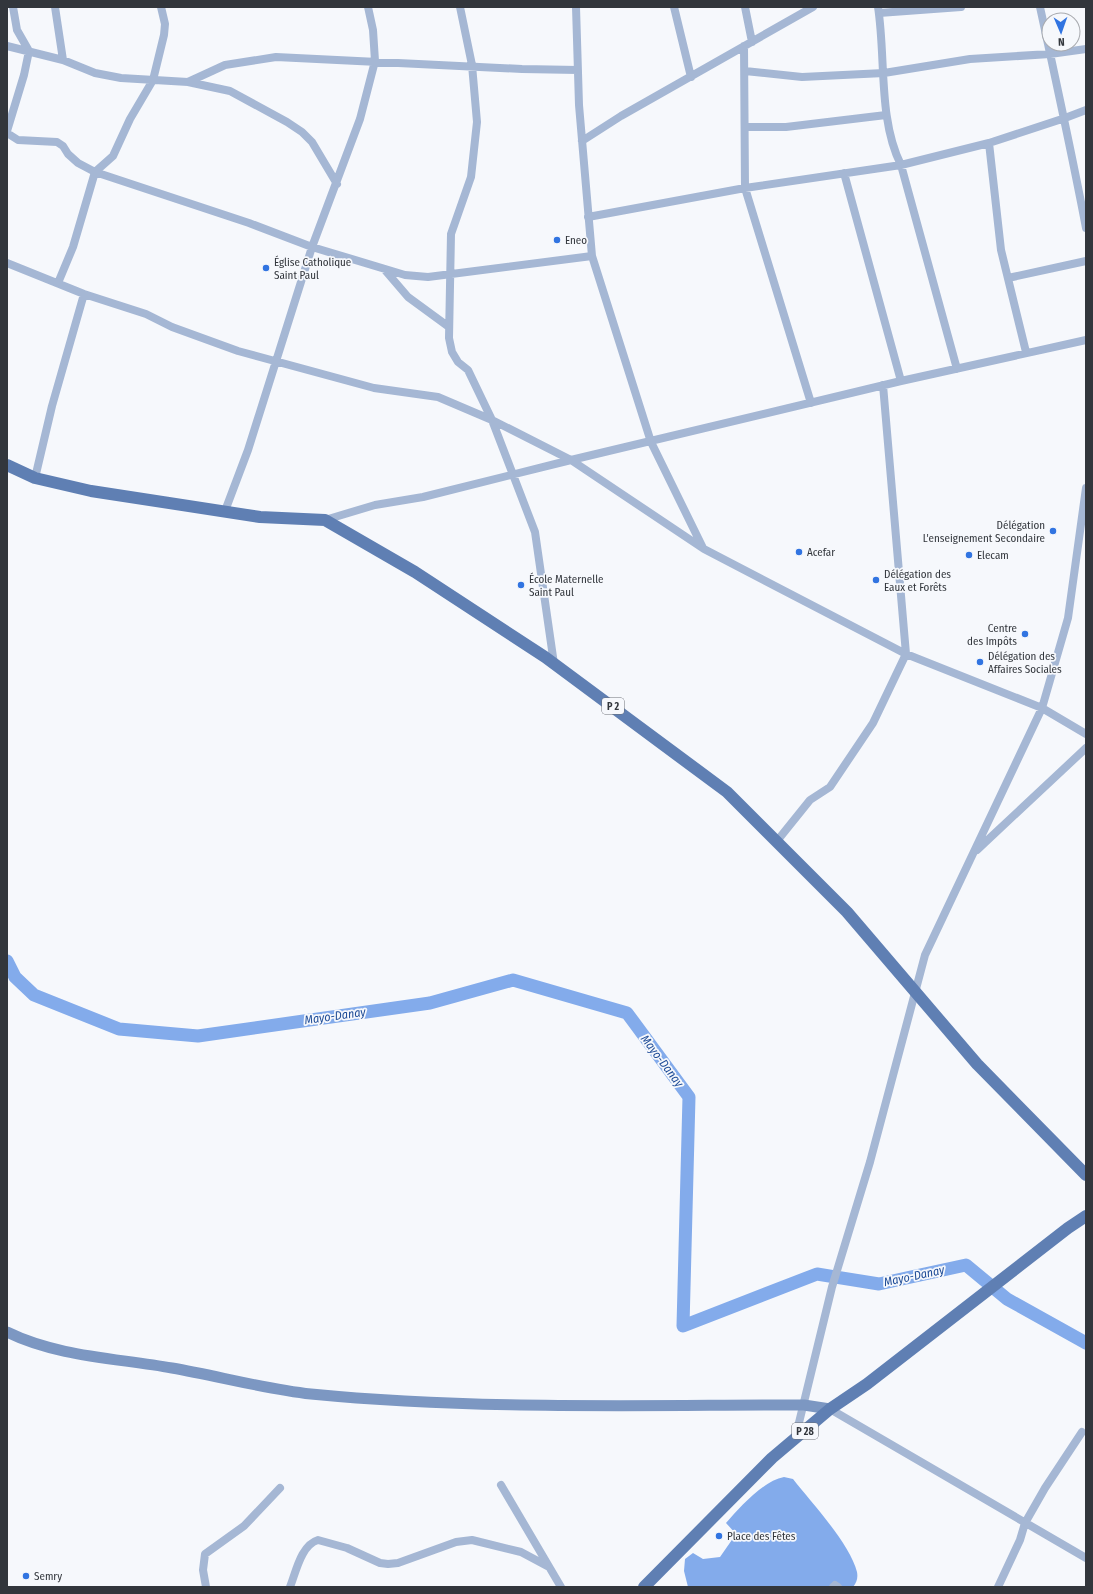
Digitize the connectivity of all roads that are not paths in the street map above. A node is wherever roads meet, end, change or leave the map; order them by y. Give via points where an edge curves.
1 (13, 7) edge
2 (55, 7) edge
3 (161, 7) edge
4 (368, 7) edge
5 (460, 7) edge
6 (576, 7) edge
7 (674, 7) edge
8 (745, 7) edge
9 (813, 7) edge
10 (961, 7) edge
11 (1040, 7) edge
12 (878, 10) edge
13 (752, 42) junction
14 (7, 46) edge
15 (744, 46) junction
16 (1086, 49) edge
17 (29, 51) junction
18 (1050, 54) junction
19 (63, 60) junction
20 (375, 61) junction
21 (472, 65) junction
22 (578, 70) junction
23 (744, 71) junction
24 (884, 73) junction
25 (691, 77) junction
26 (153, 80) junction
27 (188, 82) junction
28 (1085, 112) edge
29 (886, 115) junction
30 (1065, 118) junction
31 (745, 127) junction
32 (7, 132) edge
33 (582, 141) junction
34 (989, 143) junction
35 (901, 165) junction
36 (95, 172) junction
37 (844, 173) junction
38 (337, 184) junction
39 (745, 188) junction
40 (588, 217) junction
41 (1086, 228) edge
42 (312, 247) junction
43 (592, 256) junction
44 (1086, 261) edge
45 (7, 263) edge
46 (384, 269) junction
47 (449, 274) junction
48 (1008, 278) junction
49 (58, 283) junction
50 (84, 294) junction
51 (449, 327) junction
52 (1086, 340) edge
53 (1026, 352) junction
54 (275, 361) junction
55 (957, 369) junction
56 (901, 381) junction
57 (883, 385) junction
58 (811, 403) junction
59 (492, 420) junction
60 (651, 442) junction
61 (571, 460) junction
62 (7, 465) edge
63 (515, 475) junction
64 (35, 478) junction
65 (1086, 488) edge
66 (225, 511) junction
67 (325, 520) junction
68 (704, 549) junction
69 (906, 654) junction
70 (554, 664) junction
71 (1042, 708) junction
72 (1086, 734) edge
73 (1086, 748) edge
74 (777, 841) junction
75 (972, 855) junction
76 (914, 991) junction
77 (1086, 1175) edge
78 (1086, 1216) edge
79 (7, 1332) edge
80 (804, 1405) junction
81 (830, 1410) junction
82 (1082, 1432) dead end
83 (795, 1440) junction
84 (501, 1485) dead end
85 (280, 1488) dead end
86 (1025, 1522) junction
87 (1086, 1558) edge
88 (549, 1567) junction
89 (206, 1587) edge
90 (290, 1587) edge
91 (561, 1587) edge
92 (644, 1587) edge
93 (833, 1587) edge
94 (838, 1587) edge
95 (998, 1587) edge

1 - 17 street via 17,30
2 - 19 street
3 - 26 street via 165,24 164,35
4 - 20 street via 373,30
5 - 21 street
6 - 22 street
7 - 25 street
8 - 13 street
9 - 13 street
10 - 12 street
11 - 18 street
12 - 24 street
13 - 15 street
14 - 17 street
15 - 23 street
15 - 25 street
16 - 18 street
17 - 19 street
17 - 32 street
18 - 24 street via 970,59
18 - 30 street
19 - 26 street via 95,73
20 - 21 street
20 - 27 street via 276,57 225,65
20 - 38 street via 360,119
21 - 22 street
21 - 47 street via 477,122 475,157 463,204 451,234
22 - 33 street
23 - 24 street via 802,77
23 - 31 street
24 - 29 street
25 - 33 street
26 - 27 street
26 - 36 street via 130,119 113,156
27 - 38 street via 230,91 288,122 312,142
28 - 30 street
29 - 31 street via 798,126
29 - 35 street via 893,149
30 - 34 street
30 - 41 street
31 - 39 street
32 - 36 street via 18,140 57,142 78,163
33 - 40 street
34 - 35 street
34 - 48 street via 998,226
35 - 37 street
35 - 55 street
36 - 42 street via 249,223
36 - 49 street via 73,247
37 - 39 street
37 - 56 street
38 - 42 street
39 - 40 street
39 - 58 street
40 - 43 street
42 - 46 street
42 - 54 street
43 - 47 street
43 - 60 street
44 - 48 street
45 - 49 street
46 - 47 street via 414,276
46 - 51 street via 408,297
47 - 51 street
48 - 53 street
49 - 50 street
50 - 54 street via 146,314 210,342
50 - 64 street via 52,406
51 - 59 street via 452,352 458,362 468,370
52 - 53 street
53 - 55 street
54 - 59 street via 374,388 438,397
54 - 66 street via 248,450
55 - 56 street
56 - 57 street
57 - 58 street
57 - 69 street
58 - 60 street
59 - 61 street
59 - 63 street
60 - 61 street
60 - 68 street
61 - 63 street
61 - 68 street
62 - 64 main road, P 2
63 - 67 street via 375,506
63 - 70 street via 534,532
64 - 66 main road, P 2 via 91,491
65 - 71 street via 1068,618
66 - 67 main road, P 2 via 260,517
67 - 70 main road, P 2 via 415,572
68 - 69 street
69 - 71 street
69 - 74 street via 873,723 830,787 810,800
70 - 74 main road, P 2 via 728,792
71 - 72 street
71 - 75 street
73 - 75 street
74 - 76 main road, P 2 via 847,912
75 - 76 street via 931,941
76 - 77 main road, P 2 via 977,1064
76 - 80 street via 870,1162 832,1287
78 - 81 main road, P 28
79 - 80 main road via 54,1350 172,1368 309,1394 387,1400 560,1406
80 - 81 main road
80 - 83 street
81 - 83 main road, P 28
81 - 86 street
82 - 86 street
83 - 92 main road, P 28 via 772,1458
84 - 88 street
85 - 89 street via 244,1526 206,1554 203,1570
86 - 87 street
86 - 95 street via 1020,1540
88 - 90 street via 520,1552 472,1540 456,1542 398,1563 388,1564 318,1540 304,1552
88 - 91 street
93 - 94 street

